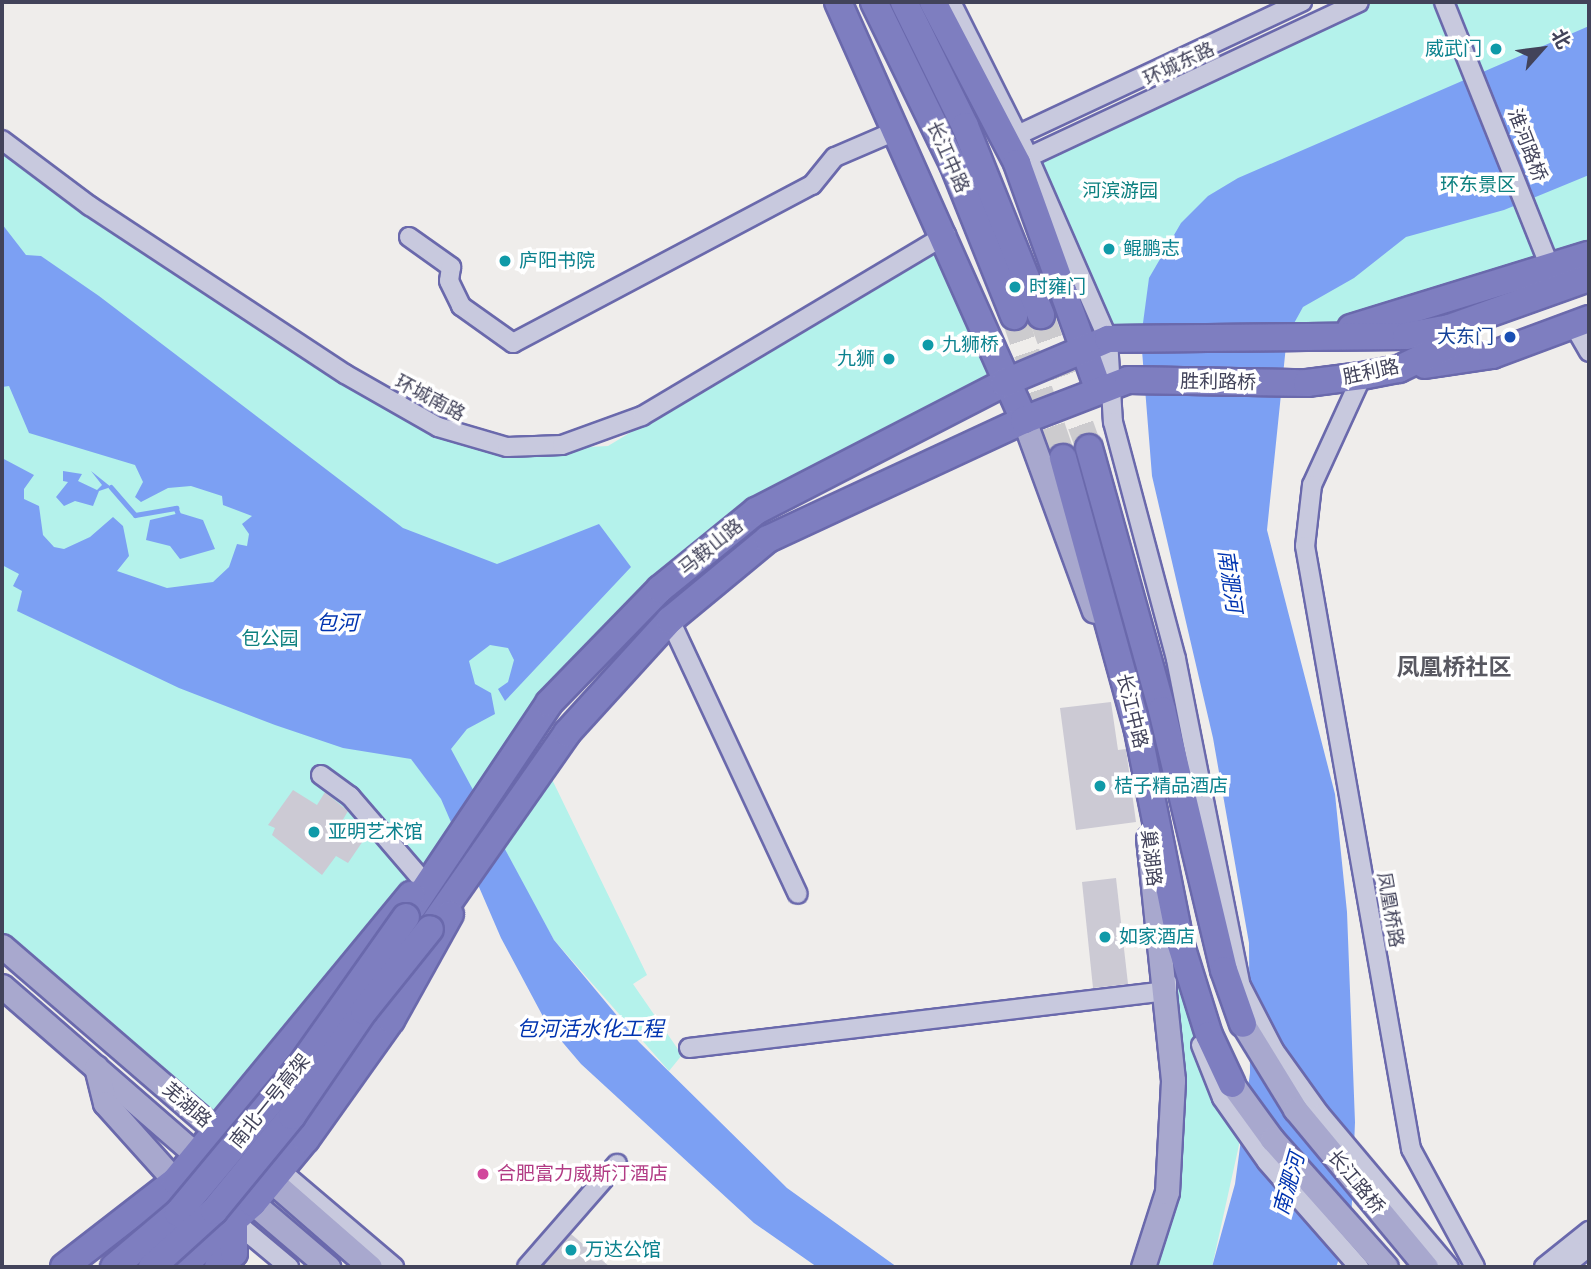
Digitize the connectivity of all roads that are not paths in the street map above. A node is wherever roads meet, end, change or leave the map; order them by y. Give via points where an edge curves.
1 (838, 2) edge
2 (874, 2) edge
3 (904, 2) edge
4 (933, 2) edge
5 (951, 2) edge
6 (1302, 2) edge
7 (1359, 2) edge
8 (1444, 2) edge
9 (898, 130) junction
10 (2, 140) edge
11 (1017, 149) junction
12 (946, 235) junction
13 (409, 237) dead end
14 (1589, 255) edge
15 (1550, 269) junction
16 (1589, 278) edge
17 (1589, 295) edge
18 (1041, 315) tunnel mouth
19 (1014, 316) tunnel mouth
20 (1581, 321) edge
21 (1316, 338) junction
22 (1096, 344) junction
23 (1589, 352) edge
24 (1399, 369) junction
25 (1362, 376) junction
26 (1004, 383) junction
27 (1307, 383) joint
28 (1113, 386) junction
29 (1024, 420) junction
30 (1089, 448) tunnel mouth
31 (1063, 458) tunnel mouth
32 (670, 620) junction
33 (321, 775) dead end
34 (1157, 823) junction
35 (443, 861) junction
36 (466, 877) junction
37 (424, 882) junction
38 (799, 894) dead end
39 (1155, 897) junction
40 (406, 917) joint
41 (1166, 919) junction
42 (430, 929) joint
43 (2, 946) edge
44 (2, 986) edge
45 (1167, 990) junction
46 (1243, 1024) joint
47 (688, 1048) dead end
48 (96, 1067) junction
49 (1227, 1091) junction
50 (216, 1130) junction
51 (197, 1155) junction
52 (617, 1164) dead end
53 (276, 1176) junction
54 (174, 1181) junction
55 (253, 1203) junction
56 (233, 1221) junction
57 (1589, 1231) edge
58 (1589, 1247) edge
59 (64, 1267) edge
60 (114, 1267) edge
61 (152, 1267) edge
62 (181, 1267) edge
63 (200, 1267) edge
64 (218, 1267) edge
65 (289, 1267) edge
66 (328, 1267) edge
67 (370, 1267) edge
68 (394, 1267) edge
69 (527, 1267) edge
70 (1143, 1267) edge
71 (1359, 1267) edge
72 (1386, 1267) edge
73 (1426, 1267) edge
74 (1449, 1267) edge
75 (1475, 1267) edge
76 (1544, 1267) edge
77 (1564, 1267) edge

1 - 9 highway
2 - 19 highway, 长江中路 via 953,164
3 - 18 highway, 长江中路 via 965,126
4 - 11 highway
5 - 11 street
6 - 11 street, 环城东路
7 - 11 street, 环城东路
8 - 15 street, 淮河路桥
9 - 12 highway
9 - 13 street via 835,157 811,184 513,343 461,306 449,281 451,267
10 - 12 street, 环城南路 via 90,206 366,387 460,438 507,447 562,445 642,416
11 - 22 highway
12 - 26 highway
14 - 15 highway
15 - 21 highway
16 - 21 highway, 胜利路 via 1449,328 1406,336
17 - 24 highway, 胜利路 via 1431,351
20 - 23 street
20 - 24 highway via 1492,355
21 - 22 highway, 马鞍山路 via 1141,338
22 - 26 highway, 马鞍山路
22 - 28 highway
24 - 25 highway, 胜利路
25 - 27 highway, 胜利路
25 - 75 street, 凤凰桥路 via 1312,485 1305,546 1411,1149
26 - 29 highway
26 - 35 highway, 马鞍山路 via 756,511 660,589 549,703
27 - 28 highway, 胜利路桥
28 - 29 highway, 马鞍山路
28 - 74 street via 1113,422 1176,659 1241,986 1274,1050 1320,1114
29 - 32 highway, 马鞍山路 via 768,539
29 - 39 main road, 巢湖路 via 1113,669 1141,785
30 - 46 highway, 长江中路 via 1162,710 1224,970
31 - 34 highway, 长江中路 via 1137,726
32 - 36 highway, 马鞍山路 via 567,733
32 - 38 street
33 - 37 street via 350,796
34 - 41 street
34 - 49 highway, 长江中路 via 1180,942
35 - 37 highway
35 - 40 highway, 马鞍山路
36 - 42 highway, 马鞍山路
36 - 53 highway via 436,947 391,1020
37 - 50 highway
39 - 41 street
39 - 45 main road, 巢湖路
40 - 60 highway, 南北一号高架, bridge via 282,1089 178,1213
41 - 45 street
41 - 49 street via 1200,1043
42 - 61 highway, 南北一号高架, bridge via 284,1127 214,1211
43 - 50 main road, 芜湖路
44 - 48 main road, 芜湖路
45 - 47 street
45 - 70 main road, 巢湖路 via 1171,1160 1161,1217
46 - 73 main road, 长江路桥 via 1296,1110
48 - 51 main road, 芜湖路
48 - 54 main road via 106,1103
49 - 71 street via 1267,1162
49 - 72 main road, 长江路桥
50 - 51 highway
50 - 53 main road, 芜湖路
51 - 54 highway
51 - 55 main road, 芜湖路
52 - 69 street
53 - 55 highway
53 - 67 main road, 芜湖路
53 - 68 street
54 - 59 highway
55 - 56 highway
55 - 66 main road, 芜湖路
56 - 62 highway
56 - 63 highway via 229,1241
56 - 64 highway via 234,1253
56 - 65 street
57 - 76 street
58 - 77 street

